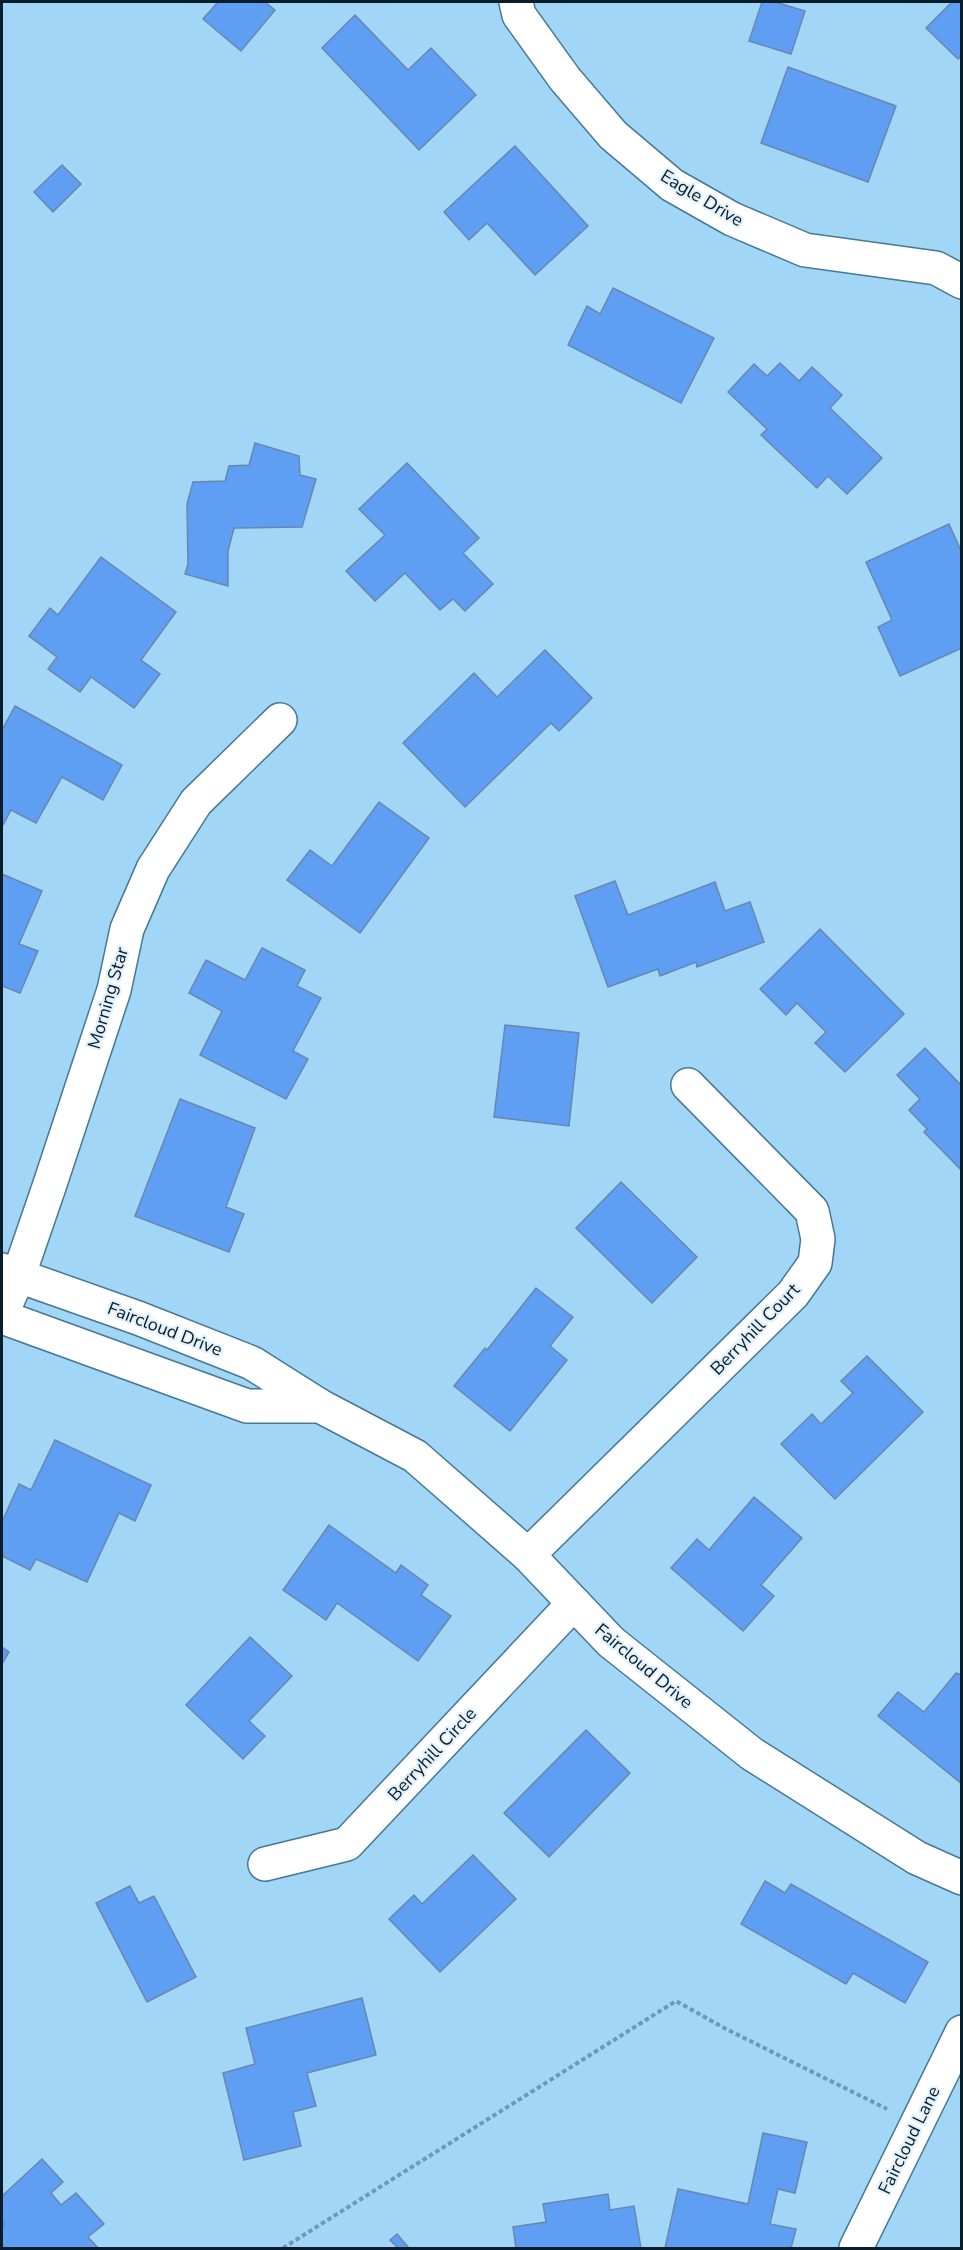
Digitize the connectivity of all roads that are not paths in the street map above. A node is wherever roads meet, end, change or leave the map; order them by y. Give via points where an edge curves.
1 (516, 2) edge
2 (962, 282) edge
3 (280, 720) dead end
4 (688, 1085) dead end
5 (10, 1274) edge
6 (2, 1315) edge
7 (320, 1406) junction
8 (528, 1555) junction
9 (574, 1603) junction
10 (265, 1864) dead end
11 (962, 1878) edge
12 (962, 2032) edge
13 (856, 2248) edge

1 - 2 street, Eagle Drive via 519,15 565,79 613,135 672,185 732,219 805,250 936,268
3 - 5 street, Morning Star via 196,802 153,869 127,928 114,990
4 - 8 street, Berryhill Court via 812,1212 818,1239 815,1263 793,1294
5 - 6 street, Morning Star
5 - 7 street, Faircloud Drive via 252,1363
6 - 7 street, Faircloud Drive via 247,1406
7 - 8 street, Faircloud Drive via 415,1456
8 - 9 street, Faircloud Drive
9 - 10 street, Berryhill Circle via 347,1844
9 - 11 street, Faircloud Drive via 611,1642 752,1754 917,1858
12 - 13 street, Faircloud Lane

